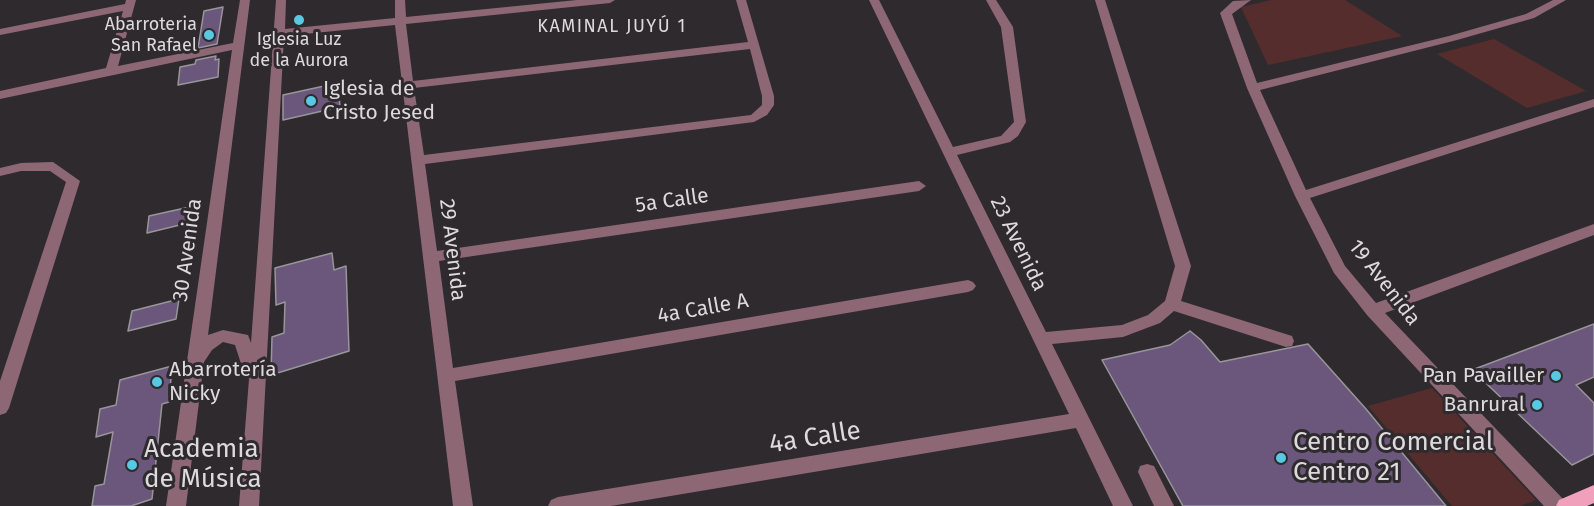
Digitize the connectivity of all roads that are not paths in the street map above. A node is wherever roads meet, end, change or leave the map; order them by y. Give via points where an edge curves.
1 (245, 0) edge
2 (281, 0) edge
3 (400, 0) edge
4 (610, 0) edge
5 (741, 0) edge
6 (874, 0) edge
7 (991, 0) edge
8 (1100, 0) edge
9 (1246, 0) edge
10 (1561, 0) edge
11 (130, 3) edge
12 (402, 21) junction
13 (0, 32) edge
14 (278, 33) junction
15 (240, 45) junction
16 (755, 45) junction
17 (111, 71) junction
18 (410, 85) junction
19 (1253, 88) junction
20 (0, 94) edge
21 (1594, 103) edge
22 (948, 153) junction
23 (420, 160) junction
24 (0, 172) edge
25 (919, 186) dead end
26 (1302, 196) junction
27 (1594, 229) edge
28 (432, 257) junction
29 (968, 286) dead end
30 (1172, 304) junction
31 (1373, 311) junction
32 (1039, 339) junction
33 (1286, 341) dead end
34 (195, 361) junction
35 (446, 376) junction
36 (255, 384) junction
37 (0, 408) edge
38 (1079, 420) junction
39 (1147, 472) dead end
40 (1594, 494) edge
41 (248, 503) edge
42 (176, 506) edge
43 (463, 506) edge
44 (558, 506) edge
45 (1123, 506) edge
46 (1164, 506) edge
47 (1557, 506) edge
48 (1566, 506) edge

1 - 15 street, 30 Avenida
2 - 14 street
3 - 12 street, 29 Avenida
4 - 12 street
5 - 16 street
6 - 22 street, 23 Avenida
7 - 22 street via 1007,27 1020,122 1005,139
8 - 30 street via 1182,263
9 - 19 street, 19 Avenida via 1226,13
10 - 19 street via 1530,16 1454,38
11 - 13 street
11 - 17 street
12 - 14 street
12 - 18 street, 29 Avenida
14 - 36 street
15 - 17 street
15 - 34 street, 30 Avenida
16 - 18 street
16 - 23 street via 768,105 754,118
17 - 20 street
18 - 23 street, 29 Avenida
19 - 26 street, 19 Avenida
21 - 26 street
22 - 32 street, 23 Avenida
23 - 28 street, 29 Avenida
24 - 37 street via 52,166 73,181
25 - 28 street, 5a Calle
26 - 31 street, 19 Avenida via 1339,269
27 - 31 street
28 - 35 street, 29 Avenida
29 - 35 street, 4a Calle A
30 - 32 street via 1154,319 1123,331
30 - 33 street
31 - 47 street, 19 Avenida
32 - 38 street, 23 Avenida
34 - 36 street via 214,339 223,336 242,340
34 - 42 street, 30 Avenida
35 - 43 street, 29 Avenida
36 - 41 street
38 - 44 street, 4a Calle
38 - 45 street, 23 Avenida
39 - 46 street
40 - 48 main road

